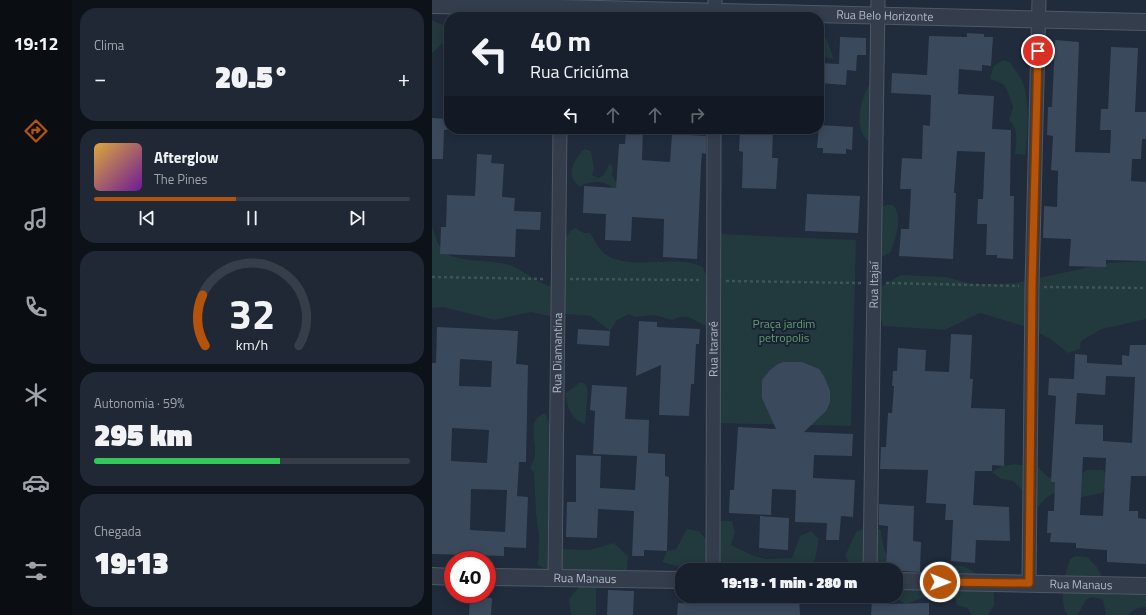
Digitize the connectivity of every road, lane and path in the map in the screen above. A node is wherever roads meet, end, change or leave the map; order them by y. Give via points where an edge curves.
1 (1039, 0) edge
2 (432, 5) edge
3 (562, 8) edge
4 (878, 8) edge
5 (715, 10) edge
6 (1038, 20) junction
7 (1146, 22) edge
8 (560, 134) edge
9 (714, 134) edge
10 (432, 277) edge
11 (557, 279) junction
12 (713, 280) junction
13 (874, 283) junction
14 (1032, 286) junction
15 (1146, 288) edge
16 (713, 563) edge
17 (870, 563) edge
18 (432, 576) edge
19 (444, 576) edge
20 (496, 577) edge
21 (555, 578) junction
22 (675, 580) edge
23 (903, 581) edge
24 (1029, 583) junction
25 (1146, 586) edge

1 - 6 street
2 - 3 street, Rua Belo Horizonte
3 - 5 street, Rua Belo Horizonte
4 - 5 street, Rua Belo Horizonte
4 - 6 street, Rua Belo Horizonte
4 - 13 street, Rua Itajaí
6 - 7 street, Rua Belo Horizonte
6 - 14 street
8 - 11 street, Rua Diamantina
9 - 12 street, Rua Itararé
10 - 11 path
11 - 12 path
11 - 21 street, Rua Diamantina
12 - 13 path
12 - 16 street, Rua Itararé
13 - 14 path
13 - 17 street, Rua Itajaí
14 - 15 path
14 - 24 street
18 - 19 street
20 - 21 street, Rua Manaus
21 - 22 street, Rua Manaus
23 - 24 street, Rua Manaus
24 - 25 street, Rua Manaus

